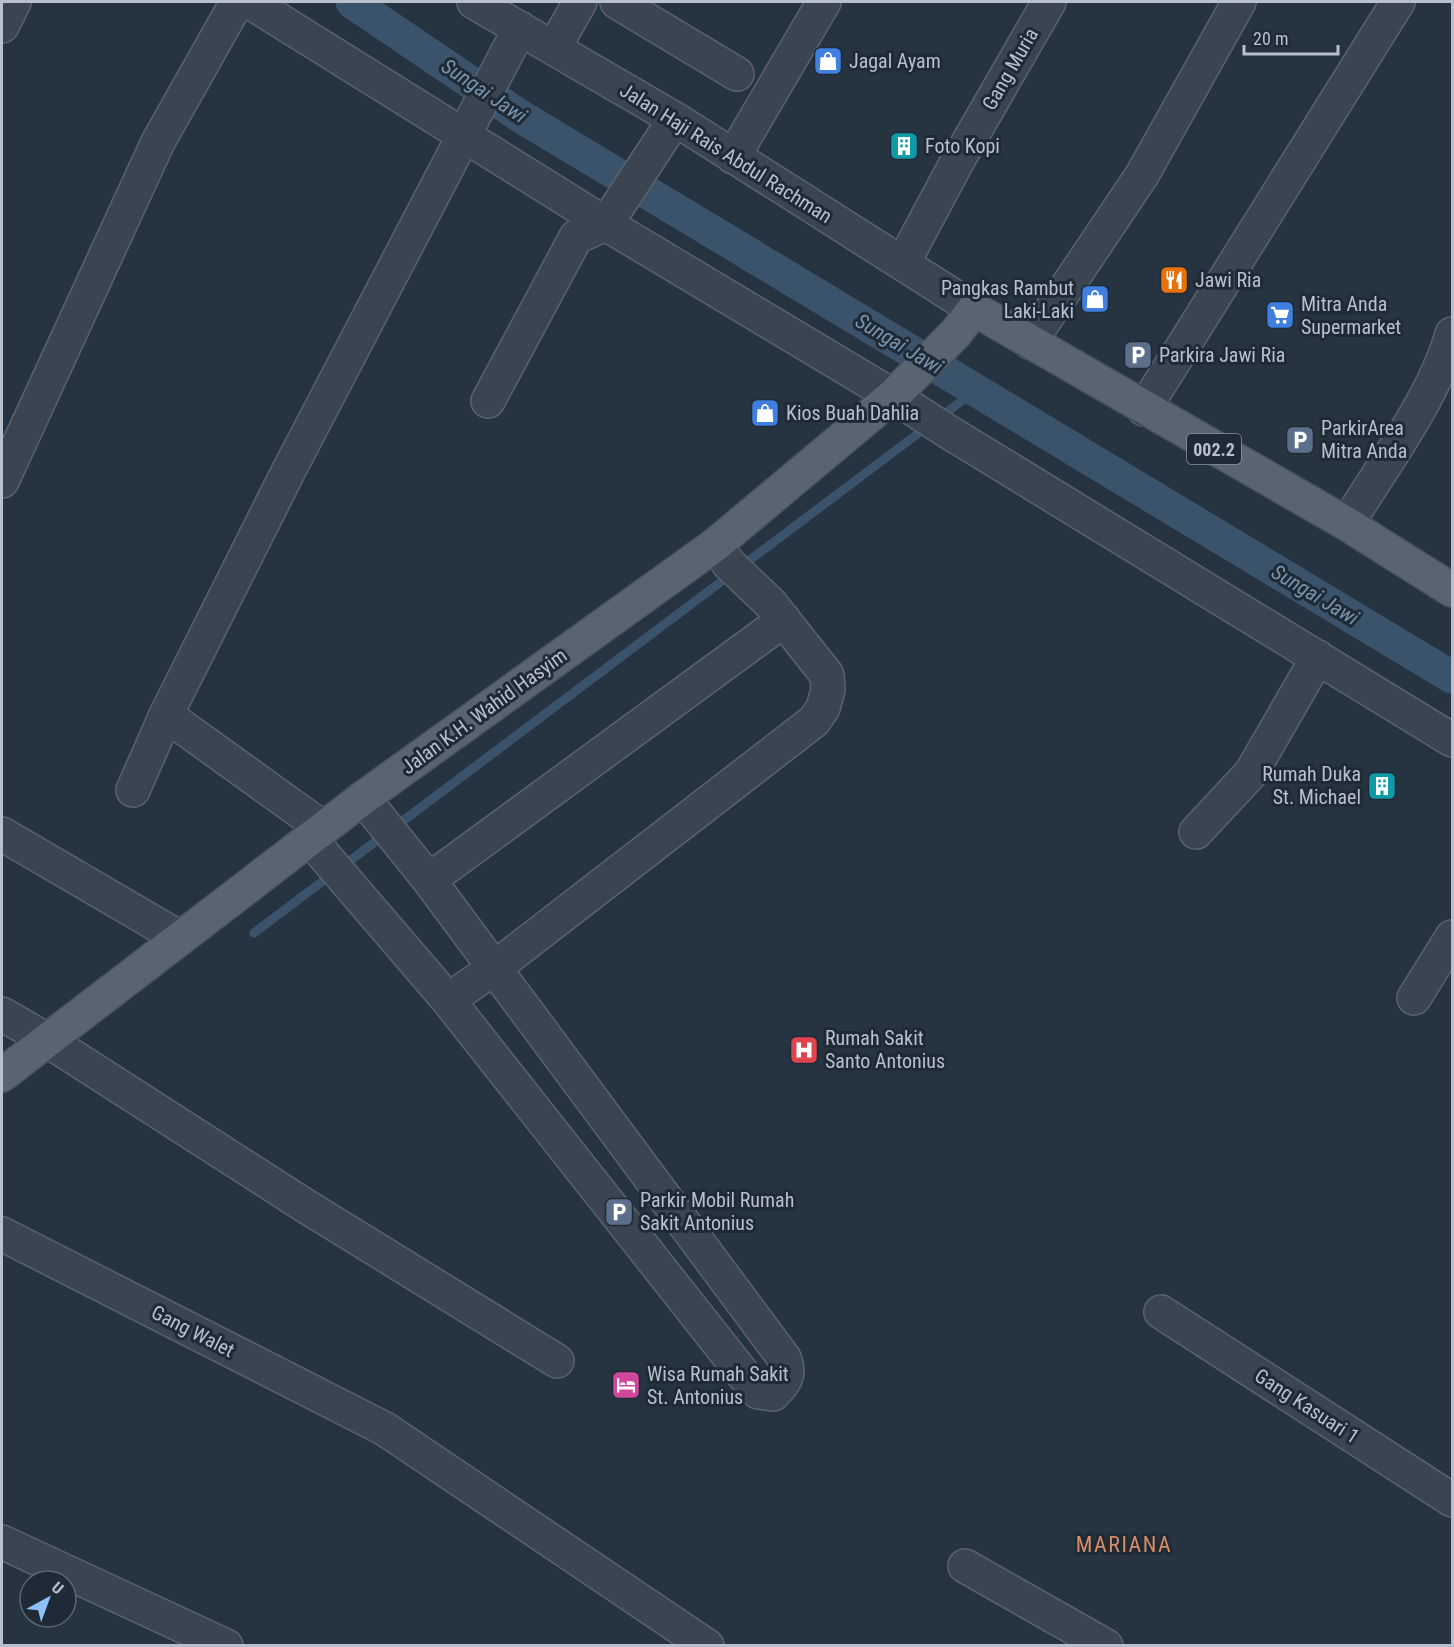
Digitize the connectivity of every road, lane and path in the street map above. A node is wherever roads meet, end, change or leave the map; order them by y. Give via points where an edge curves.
1 (14, 2) edge
2 (237, 2) edge
3 (250, 2) edge
4 (474, 2) edge
5 (580, 2) edge
6 (617, 2) edge
7 (824, 2) edge
8 (1049, 2) edge
9 (1239, 2) edge
10 (1398, 2) edge
11 (2, 26) edge
12 (520, 28) junction
13 (554, 48) junction
14 (737, 74) dead end
15 (675, 119) junction
16 (466, 128) junction
17 (733, 157) junction
18 (611, 217) junction
19 (903, 263) junction
20 (965, 322) junction
21 (1452, 334) edge
22 (1030, 342) junction
23 (906, 399) junction
24 (488, 400) dead end
25 (1144, 409) junction
26 (2, 481) edge
27 (1347, 524) junction
28 (722, 554) junction
29 (1452, 590) edge
30 (777, 611) junction
31 (1318, 657) junction
32 (166, 715) junction
33 (1452, 740) edge
34 (133, 790) dead end
35 (368, 804) junction
36 (1196, 832) dead end
37 (2, 834) edge
38 (318, 840) junction
39 (429, 880) junction
40 (180, 938) junction
41 (1452, 938) edge
42 (493, 969) junction
43 (1414, 998) dead end
44 (448, 1000) junction
45 (2, 1014) edge
46 (47, 1040) junction
47 (2, 1075) edge
48 (2, 1234) edge
49 (1161, 1312) dead end
50 (557, 1361) dead end
51 (1452, 1500) edge
52 (2, 1542) edge
53 (965, 1566) dead end
54 (226, 1646) edge
55 (707, 1646) edge
56 (1106, 1646) edge

1 - 11 street
2 - 26 street via 158,142
3 - 16 street
4 - 12 street, Jalan Haji Rais Abdul Rachman / 002.2
5 - 13 street
6 - 14 street
7 - 17 street
8 - 19 street, Gang Muria
9 - 22 street via 1142,175
10 - 25 street
12 - 13 street, Jalan Haji Rais Abdul Rachman / 002.2
12 - 16 street
13 - 15 street, Jalan Haji Rais Abdul Rachman / 002.2
15 - 17 street, Jalan Haji Rais Abdul Rachman / 002.2
15 - 18 street
16 - 18 street
16 - 32 street
17 - 19 street, Jalan Haji Rais Abdul Rachman / 002.2
18 - 23 street
18 - 24 street via 576,237
19 - 20 street, Jalan Haji Rais Abdul Rachman / 002.2
20 - 22 main road, 002.2
20 - 23 main road, Jalan K.H. Wahid Hasyim
21 - 27 street via 1425,398
22 - 25 main road, 002.2
23 - 28 main road, Jalan K.H. Wahid Hasyim
23 - 31 street via 947,432
25 - 27 main road, 002.2
27 - 29 main road, 002.2
28 - 30 street
28 - 35 main road, Jalan K.H. Wahid Hasyim
30 - 39 street
30 - 42 street via 827,675 823,708 814,721
31 - 33 street
31 - 36 street via 1251,773
32 - 34 street
32 - 38 street
35 - 38 main road, Jalan K.H. Wahid Hasyim
35 - 39 street
37 - 40 street
38 - 40 main road, Jalan K.H. Wahid Hasyim
38 - 44 street via 355,891
39 - 42 street
40 - 46 main road, Jalan K.H. Wahid Hasyim
41 - 43 street
42 - 44 street
42 - 44 street via 784,1358 789,1369 787,1378 773,1394 758,1392 751,1384
45 - 46 street
46 - 47 main road, Jalan K.H. Wahid Hasyim
46 - 50 street
48 - 55 street, Gang Walet via 385,1429
49 - 51 street, Gang Kasuari 1
52 - 54 street
53 - 56 street

